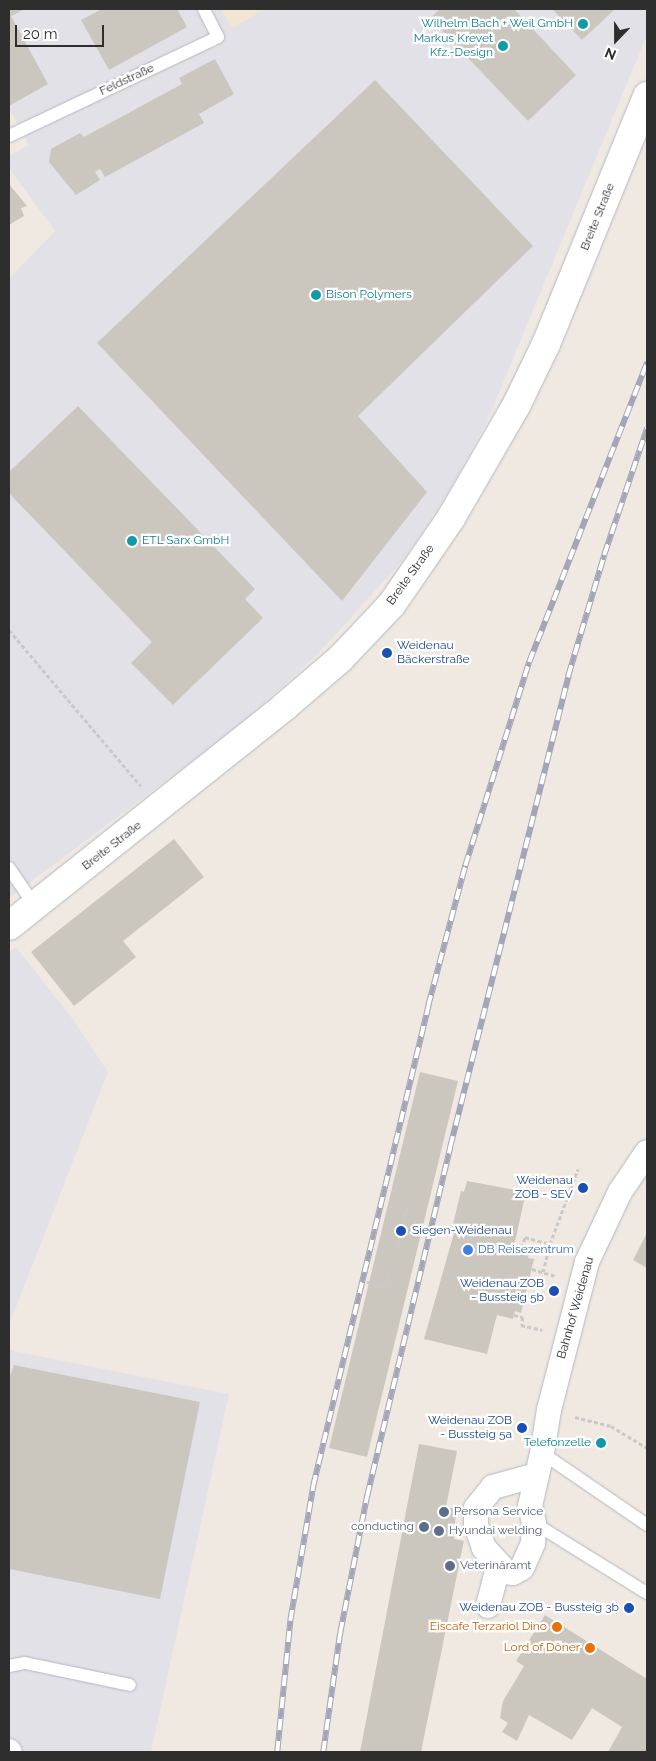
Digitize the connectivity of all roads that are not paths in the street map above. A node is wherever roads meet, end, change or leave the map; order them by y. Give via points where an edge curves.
1 (204, 9) edge
2 (647, 96) edge
3 (9, 136) edge
4 (9, 868) edge
5 (35, 906) junction
6 (9, 926) edge
7 (647, 1152) edge
8 (542, 1453) junction
9 (536, 1475) junction
10 (534, 1523) junction
11 (647, 1525) edge
12 (498, 1567) junction
13 (647, 1593) edge
14 (488, 1606) dead end
15 (9, 1666) edge
16 (130, 1685) dead end

1 - 3 lane, Feldstraße via 218,37
2 - 5 street, Breite Straße via 546,344 518,404 481,470 392,604 340,659 160,808
4 - 5 lane
5 - 6 street, Breite Straße
7 - 8 street, Bahnhof Weidenau via 620,1192 588,1262 549,1410
8 - 9 street, Bahnhof Weidenau
8 - 11 lane
9 - 10 street, Bahnhof Weidenau via 530,1506
9 - 12 street via 493,1487 476,1508 480,1538
10 - 12 street, Bahnhof Weidenau via 533,1543 522,1568 513,1573
10 - 13 lane
12 - 14 street
15 - 16 lane via 25,1663

